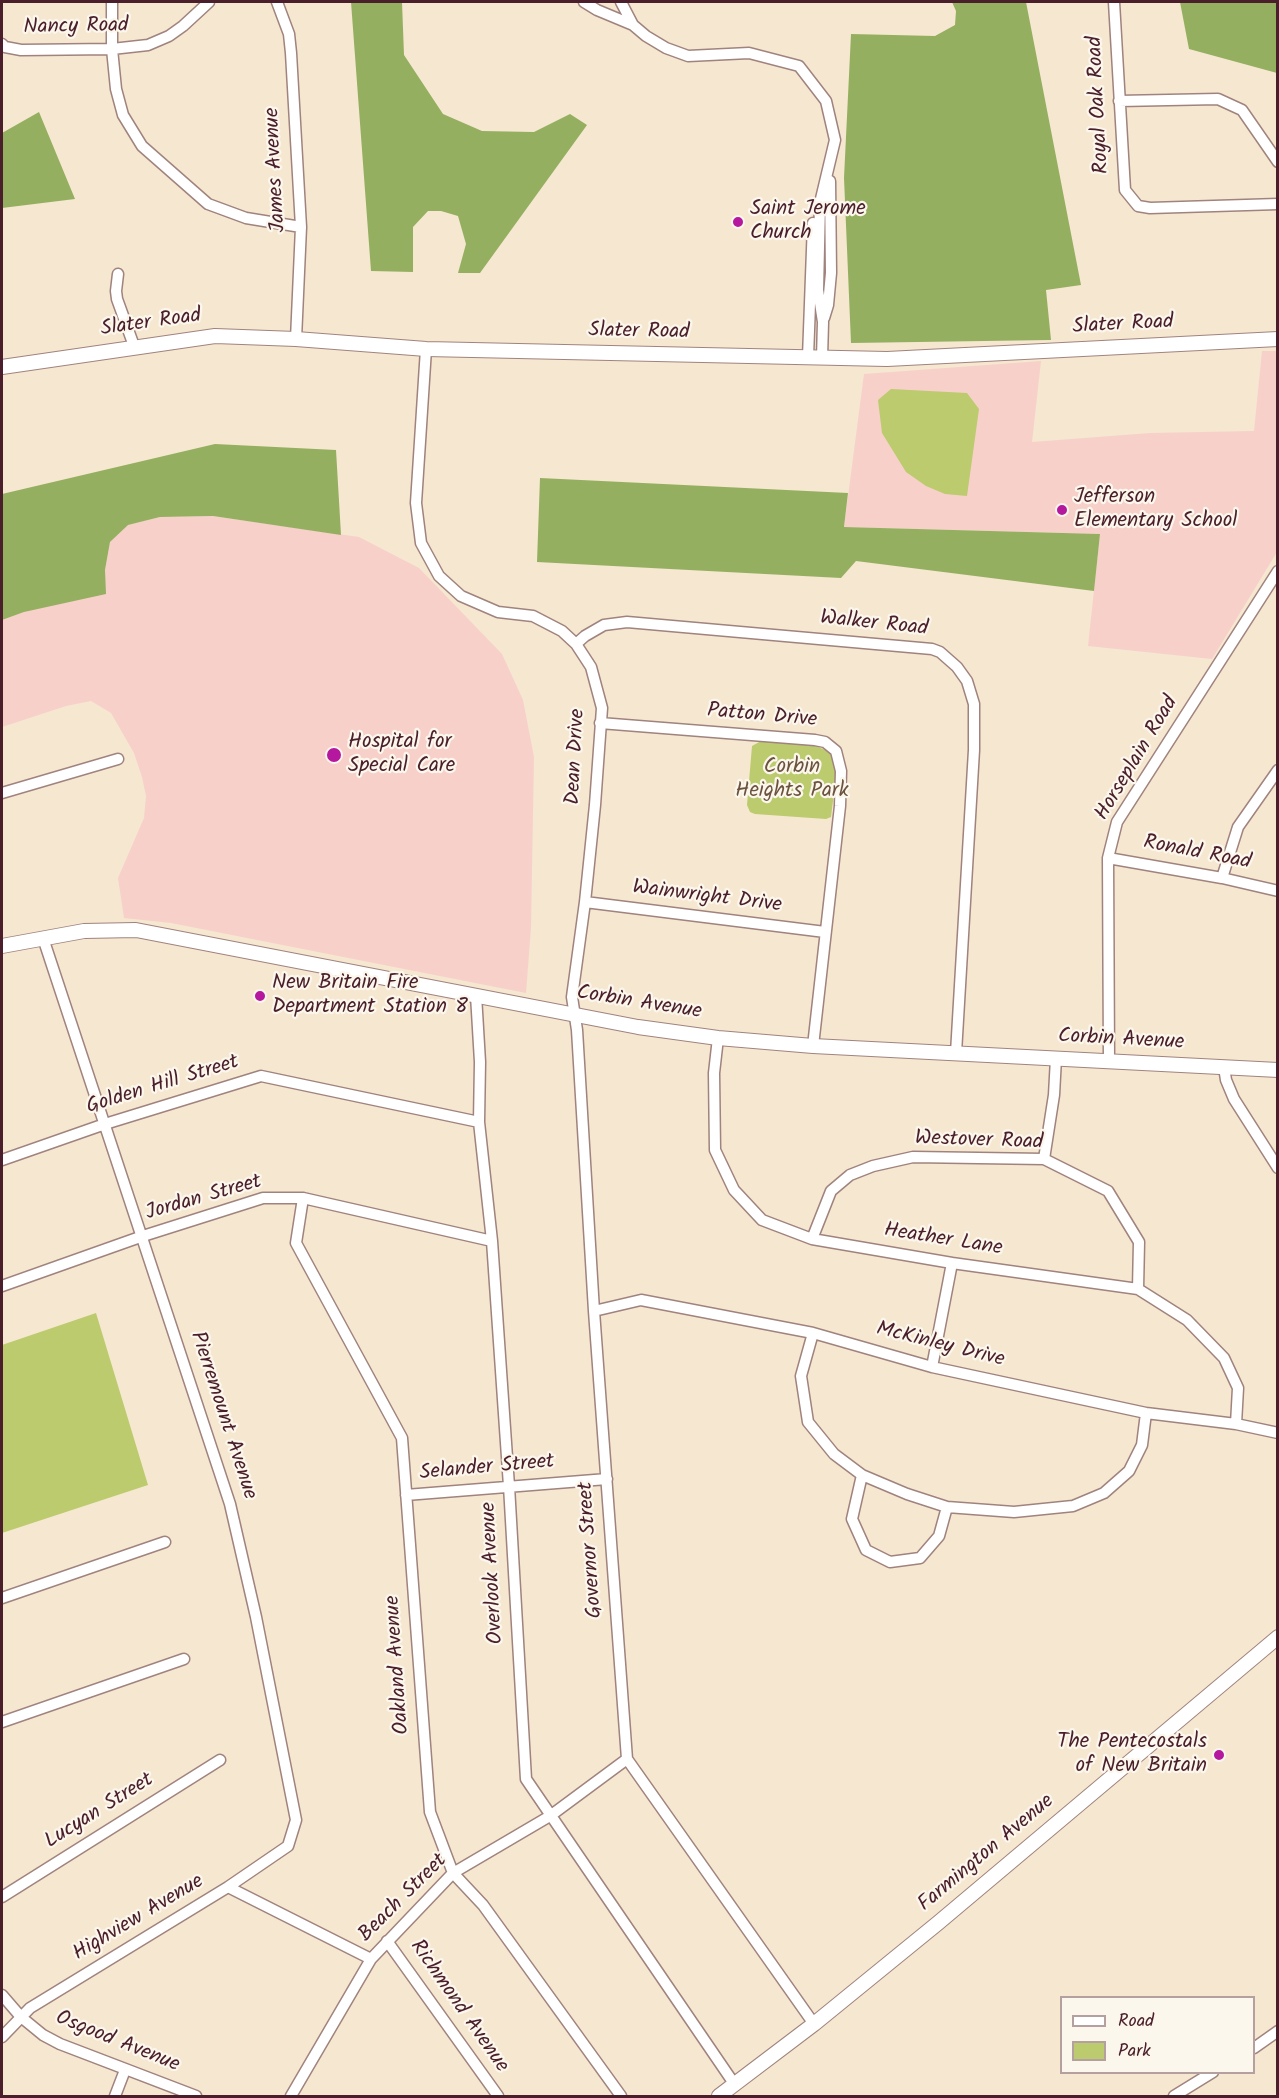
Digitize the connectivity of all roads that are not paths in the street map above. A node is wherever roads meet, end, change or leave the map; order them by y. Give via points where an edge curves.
1 (112, 2) edge
2 (209, 2) edge
3 (277, 2) edge
4 (584, 2) edge
5 (621, 2) edge
6 (1114, 2) edge
7 (633, 25) junction
8 (3, 48) edge
9 (112, 49) junction
10 (1119, 101) junction
11 (1278, 162) edge
12 (829, 172) junction
13 (1278, 204) edge
14 (301, 227) junction
15 (118, 273) dead end
16 (296, 339) junction
17 (1278, 339) edge
18 (134, 346) junction
19 (426, 349) junction
20 (815, 357) junction
21 (2, 367) edge
22 (1278, 571) edge
23 (576, 644) junction
24 (600, 723) junction
25 (118, 759) dead end
26 (1278, 770) edge
27 (2, 793) edge
28 (1108, 858) junction
29 (1222, 878) junction
30 (1278, 891) edge
31 (585, 903) junction
32 (825, 932) junction
33 (43, 938) junction
34 (2, 946) edge
35 (476, 995) junction
36 (575, 1014) junction
37 (718, 1038) junction
38 (813, 1046) junction
39 (956, 1053) junction
40 (1056, 1058) junction
41 (1109, 1061) junction
42 (1224, 1067) junction
43 (1278, 1070) edge
44 (479, 1122) junction
45 (105, 1124) junction
46 (1044, 1159) junction
47 (2, 1160) edge
48 (1278, 1168) edge
49 (303, 1198) junction
50 (143, 1236) junction
51 (812, 1239) junction
52 (492, 1241) junction
53 (952, 1263) junction
54 (2, 1286) edge
55 (1138, 1289) junction
56 (594, 1311) junction
57 (813, 1333) junction
58 (932, 1366) junction
59 (1146, 1413) junction
60 (1236, 1424) junction
61 (1278, 1433) edge
62 (862, 1475) junction
63 (607, 1479) junction
64 (509, 1486) junction
65 (406, 1495) junction
66 (947, 1507) junction
67 (165, 1542) dead end
68 (2, 1598) edge
69 (1278, 1638) edge
70 (184, 1659) dead end
71 (2, 1722) edge
72 (627, 1759) junction
73 (220, 1760) dead end
74 (550, 1816) junction
75 (453, 1873) junction
76 (228, 1887) junction
77 (2, 1896) edge
78 (387, 1941) junction
79 (371, 1959) junction
80 (2, 1995) edge
81 (21, 2017) junction
82 (814, 2024) junction
83 (1278, 2031) edge
84 (2, 2037) edge
85 (1255, 2047) edge
86 (126, 2070) junction
87 (1211, 2074) edge
88 (735, 2085) junction
89 (115, 2097) edge
90 (196, 2097) edge
91 (291, 2097) edge
92 (498, 2097) edge
93 (621, 2097) edge
94 (719, 2097) edge
95 (1174, 2097) edge

1 - 9 street
2 - 9 street, Nancy Road via 169,36 148,45
3 - 14 street, James Avenue via 289,34
4 - 7 street
5 - 7 street
6 - 10 street, Royal Oak Road
7 - 12 street via 666,48 688,56 749,53 800,66 826,101 835,140
8 - 9 street, Nancy Road
9 - 14 street via 123,115 142,146 208,204 246,218
10 - 11 street via 1218,99 1242,110
10 - 13 street, Royal Oak Road via 1125,190 1138,206
12 - 20 street via 820,203 819,290 823,322
12 - 20 street via 813,211
14 - 16 street, James Avenue
15 - 18 street via 117,299
16 - 18 main road, Slater Road via 214,336
16 - 19 main road, Slater Road
17 - 20 main road, Slater Road via 887,359
18 - 21 main road, Slater Road
19 - 20 main road, Slater Road
19 - 23 street, Dean Drive via 416,503 421,543 439,576 461,596 498,612 542,619
22 - 28 street, Horseplain Road via 1118,822
23 - 24 street, Dean Drive via 596,681 602,708
23 - 39 street, Walker Road via 604,625 636,622 932,649 957,667 971,692 974,750
24 - 31 street, Dean Drive
24 - 32 street, Patton Drive via 815,740 831,746 839,759 842,784
25 - 27 street
26 - 29 street via 1238,827
28 - 29 street, Ronald Road
28 - 41 street, Horseplain Road
29 - 30 street, Ronald Road
31 - 32 street, Wainwright Drive
31 - 36 street, Dean Drive via 572,997
32 - 38 street, Patton Drive
33 - 34 main road, Corbin Avenue
33 - 35 main road, Corbin Avenue via 117,928 154,932
33 - 45 street, Pierremount Avenue
35 - 36 main road, Corbin Avenue
35 - 44 street, Overlook Avenue
36 - 37 main road, Corbin Avenue
36 - 56 street, Governor Street
37 - 38 main road, Corbin Avenue
37 - 51 street, Heather Lane via 714,1073 716,1150 734,1190 762,1220
38 - 39 main road, Corbin Avenue
39 - 40 main road, Corbin Avenue
40 - 41 main road, Corbin Avenue
40 - 46 street
41 - 42 main road, Corbin Avenue
42 - 43 main road, Corbin Avenue
42 - 48 street via 1234,1099
44 - 45 street, Golden Hill Street via 261,1076
44 - 52 street, Overlook Avenue
45 - 47 street, Golden Hill Street
45 - 50 street, Pierremount Avenue
46 - 51 street, Westover Road via 913,1157 873,1166 850,1175 831,1191
46 - 55 street, Westover Road via 1108,1191 1139,1242
49 - 50 street, Jordan Street via 263,1198
49 - 52 street, Jordan Street
49 - 65 street, Oakland Avenue via 296,1243 402,1438
50 - 54 street, Jordan Street
50 - 76 street, Pierremount Avenue via 230,1504 296,1820 288,1846
51 - 53 street, Heather Lane
52 - 64 street, Overlook Avenue
53 - 55 street, Heather Lane
53 - 58 street
55 - 60 street, Heather Lane via 1187,1320 1224,1358 1238,1388
56 - 57 street, McKinley Drive via 641,1300
56 - 63 street, Governor Street
57 - 58 street, McKinley Drive
57 - 62 street via 801,1376 808,1422 834,1454
58 - 59 street, McKinley Drive
59 - 60 street, McKinley Drive
59 - 66 street via 1142,1445 1134,1462 1104,1493 1073,1506 1014,1512
60 - 61 street, McKinley Drive
62 - 66 street
62 - 66 street via 852,1519 866,1550 890,1562 920,1558 939,1536
63 - 64 street, Selander Street
63 - 72 street, Governor Street
64 - 65 street, Selander Street
64 - 74 street, Overlook Avenue via 526,1779
65 - 75 street, Oakland Avenue via 430,1812
67 - 68 street
69 - 82 main road, Farmington Avenue
70 - 71 street
72 - 74 street, Beach Street
72 - 82 street
73 - 77 street, Lucyan Street
74 - 75 street, Beach Street
74 - 88 street, Overlook Avenue
75 - 78 street, Beach Street
75 - 93 street, Oakland Avenue via 483,1905
76 - 79 street, Highview Avenue
76 - 81 street, Highview Avenue
78 - 79 street, Beach Street
78 - 92 street, Richmond Avenue
79 - 91 street, Beach Street
80 - 81 street, Osgood Avenue
81 - 84 street, Highview Avenue
81 - 86 street, Osgood Avenue via 60,2044
82 - 88 main road, Farmington Avenue
83 - 85 street
86 - 89 street
86 - 90 street, Osgood Avenue
87 - 95 street
88 - 94 main road, Farmington Avenue

